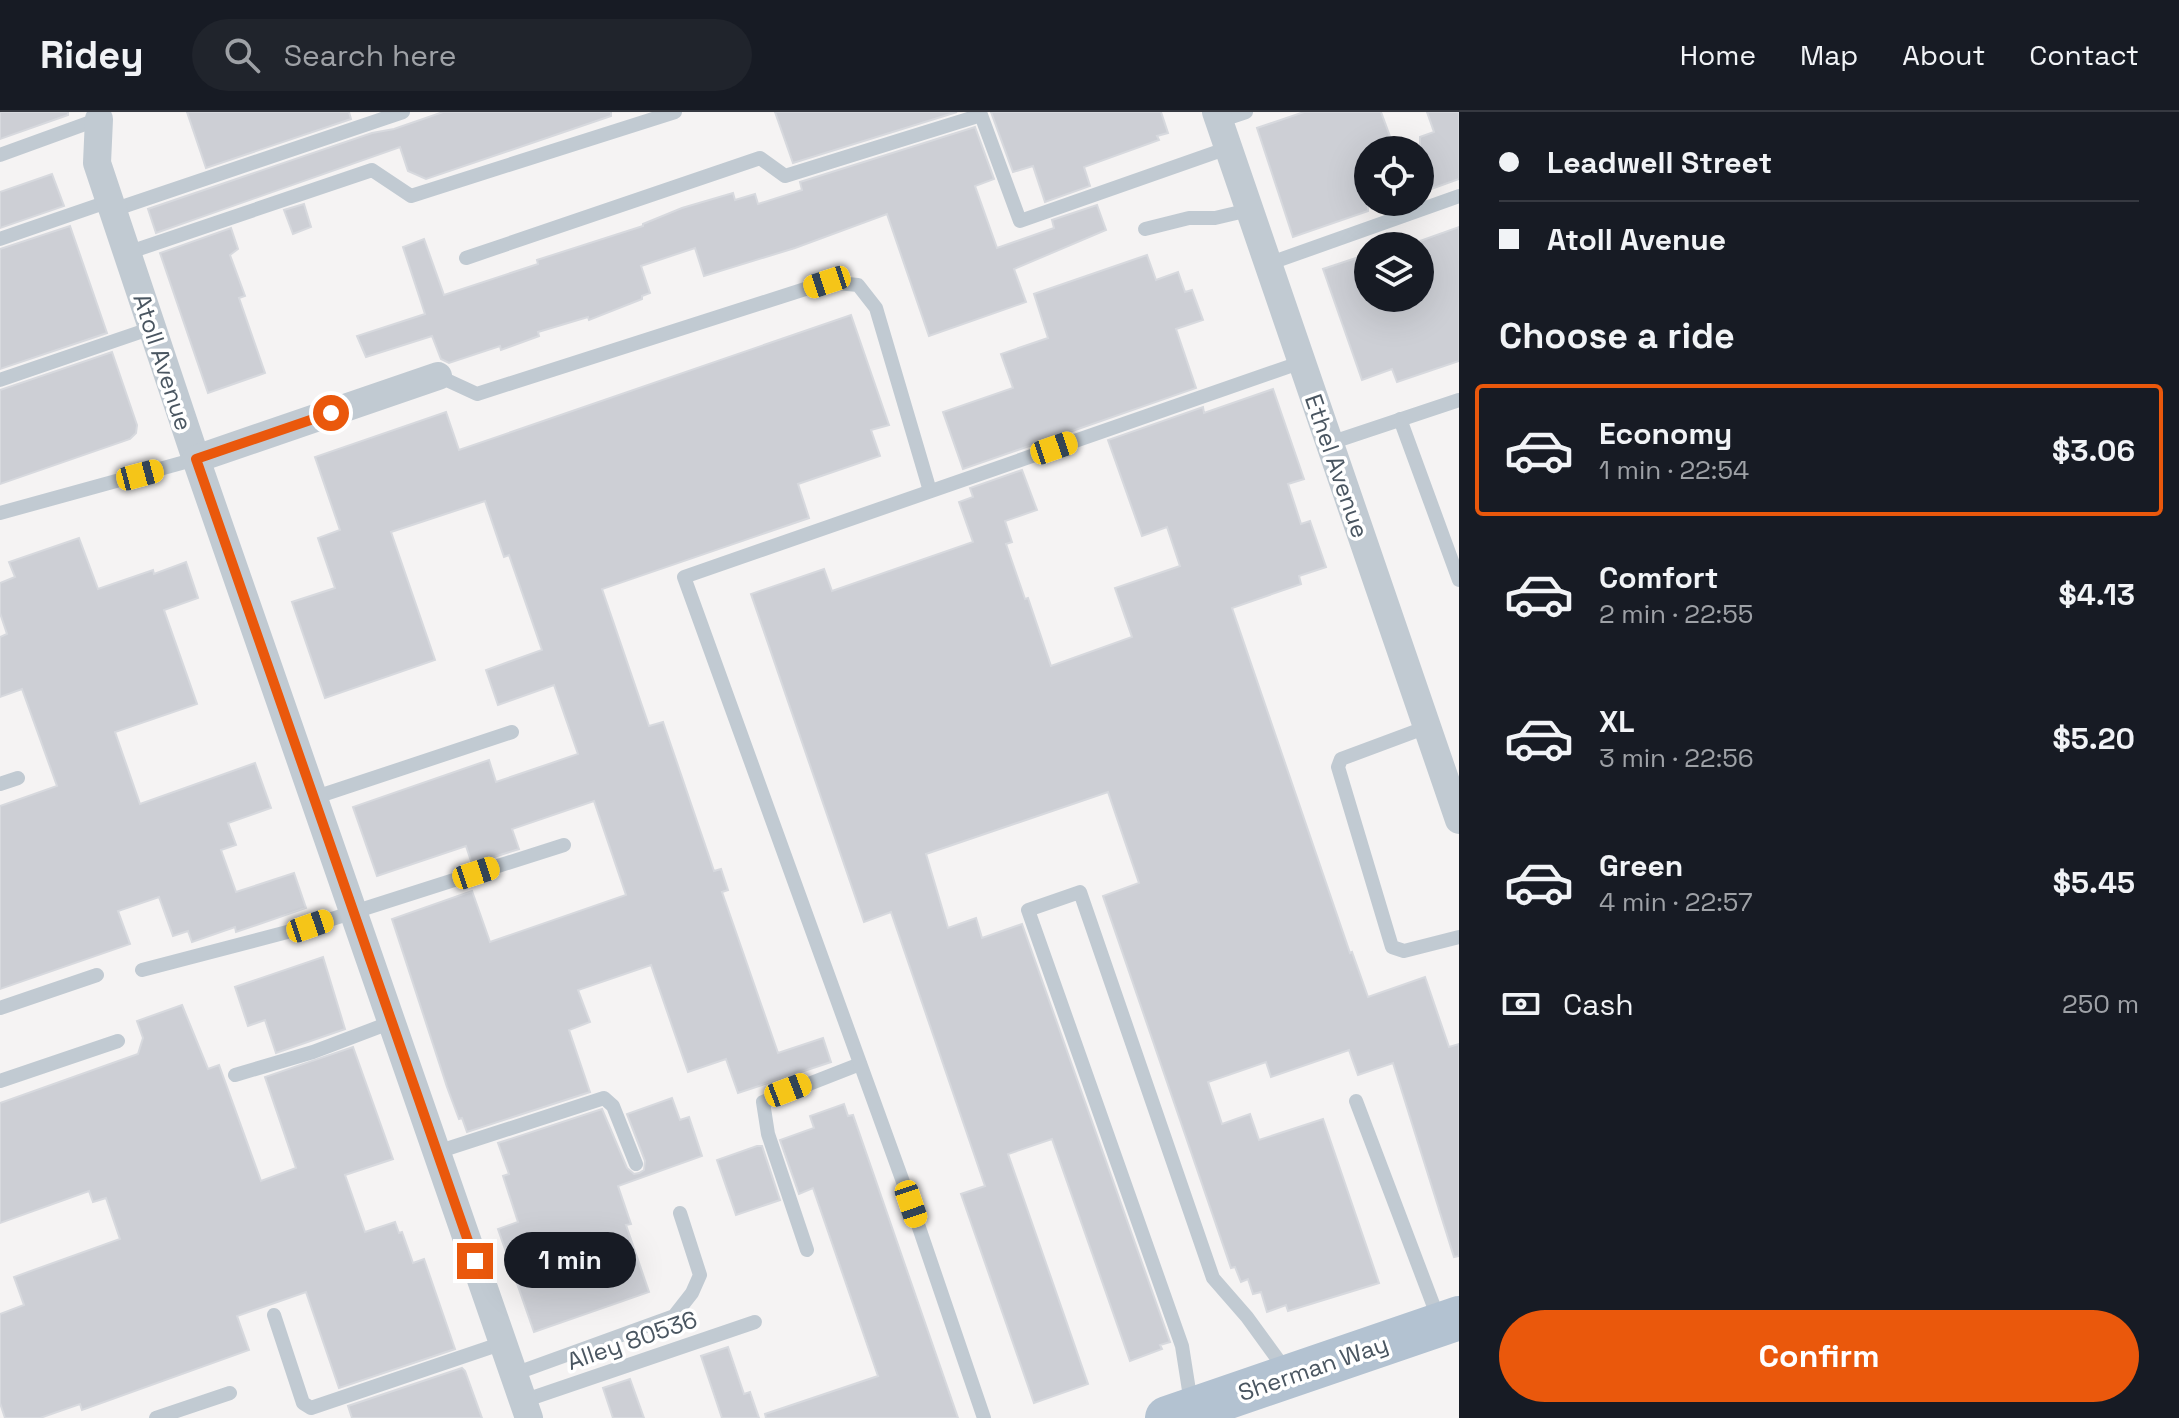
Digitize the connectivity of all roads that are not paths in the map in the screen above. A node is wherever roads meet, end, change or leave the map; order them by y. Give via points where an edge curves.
1 (403, 112) edge
2 (675, 112) edge
3 (1246, 112) edge
4 (985, 114) edge
5 (97, 115) edge
6 (1217, 117) edge
7 (1228, 148) junction
8 (0, 155) edge
9 (1459, 196) edge
10 (111, 205) junction
11 (1249, 210) junction
12 (1145, 229) dead end
13 (0, 239) edge
14 (127, 253) junction
15 (466, 258) dead end
16 (1268, 264) junction
17 (152, 328) junction
18 (1302, 362) junction
19 (438, 376) joint
20 (0, 380) edge
21 (1459, 400) edge
22 (1400, 419) junction
23 (1330, 443) junction
24 (196, 459) junction
25 (930, 491) junction
26 (0, 513) edge
27 (1459, 580) edge
28 (1427, 727) junction
29 (512, 732) dead end
30 (18, 778) dead end
31 (0, 784) edge
32 (313, 798) junction
33 (1458, 813) edge
34 (564, 845) dead end
35 (353, 911) junction
36 (1459, 937) edge
37 (142, 970) dead end
38 (97, 975) dead end
39 (0, 1008) edge
40 (392, 1022) junction
41 (118, 1041) dead end
42 (860, 1064) junction
43 (235, 1075) dead end
44 (0, 1081) edge
45 (1356, 1101) dead end
46 (437, 1152) junction
47 (636, 1164) dead end
48 (680, 1213) dead end
49 (807, 1250) dead end
50 (274, 1315) dead end
51 (1450, 1321) edge
52 (755, 1322) dead end
53 (503, 1343) junction
54 (1290, 1376) junction
55 (230, 1393) dead end
56 (522, 1398) edge
57 (1180, 1414) edge
58 (156, 1418) edge
59 (984, 1418) edge

1 - 10 lane
2 - 14 lane via 411,196 372,170
3 - 6 lane
4 - 7 lane via 1020,221
4 - 15 lane via 785,176 760,158
5 - 8 lane
5 - 10 street, Atoll Avenue via 97,163
6 - 7 street, Ethel Avenue
7 - 11 street, Ethel Avenue
9 - 16 lane
10 - 13 lane
10 - 14 street, Atoll Avenue
11 - 12 lane
11 - 16 street, Ethel Avenue
14 - 17 street, Atoll Avenue
16 - 18 street, Ethel Avenue
17 - 20 lane
17 - 24 street, Atoll Avenue
18 - 23 street, Ethel Avenue
18 - 25 lane
19 - 24 street
19 - 25 lane via 477,394 827,282 858,285 876,308
21 - 22 lane
22 - 23 lane
22 - 27 lane
23 - 28 street, Ethel Avenue
24 - 26 lane
24 - 32 street, Atoll Avenue
25 - 42 lane via 684,577
28 - 33 street, Ethel Avenue
28 - 36 lane via 1341,759 1338,767 1392,947 1404,951
29 - 32 lane
30 - 31 lane
32 - 35 street, Atoll Avenue
34 - 35 lane
35 - 37 lane
35 - 40 street, Atoll Avenue
38 - 39 lane
40 - 43 lane
40 - 46 street, Atoll Avenue
41 - 44 lane
42 - 49 lane via 763,1102 763,1119
42 - 59 lane
45 - 51 lane
46 - 47 lane via 604,1098 613,1106
46 - 53 street, Atoll Avenue
48 - 56 lane via 700,1275 674,1316
50 - 53 lane via 303,1403 311,1408
51 - 54 main road, Sherman Way
52 - 56 lane, Alley 80536
53 - 56 street, Atoll Avenue
54 - 57 main road, Sherman Way
54 - 57 lane via 1213,1278 1080,892 1028,910 1182,1346
55 - 58 lane

